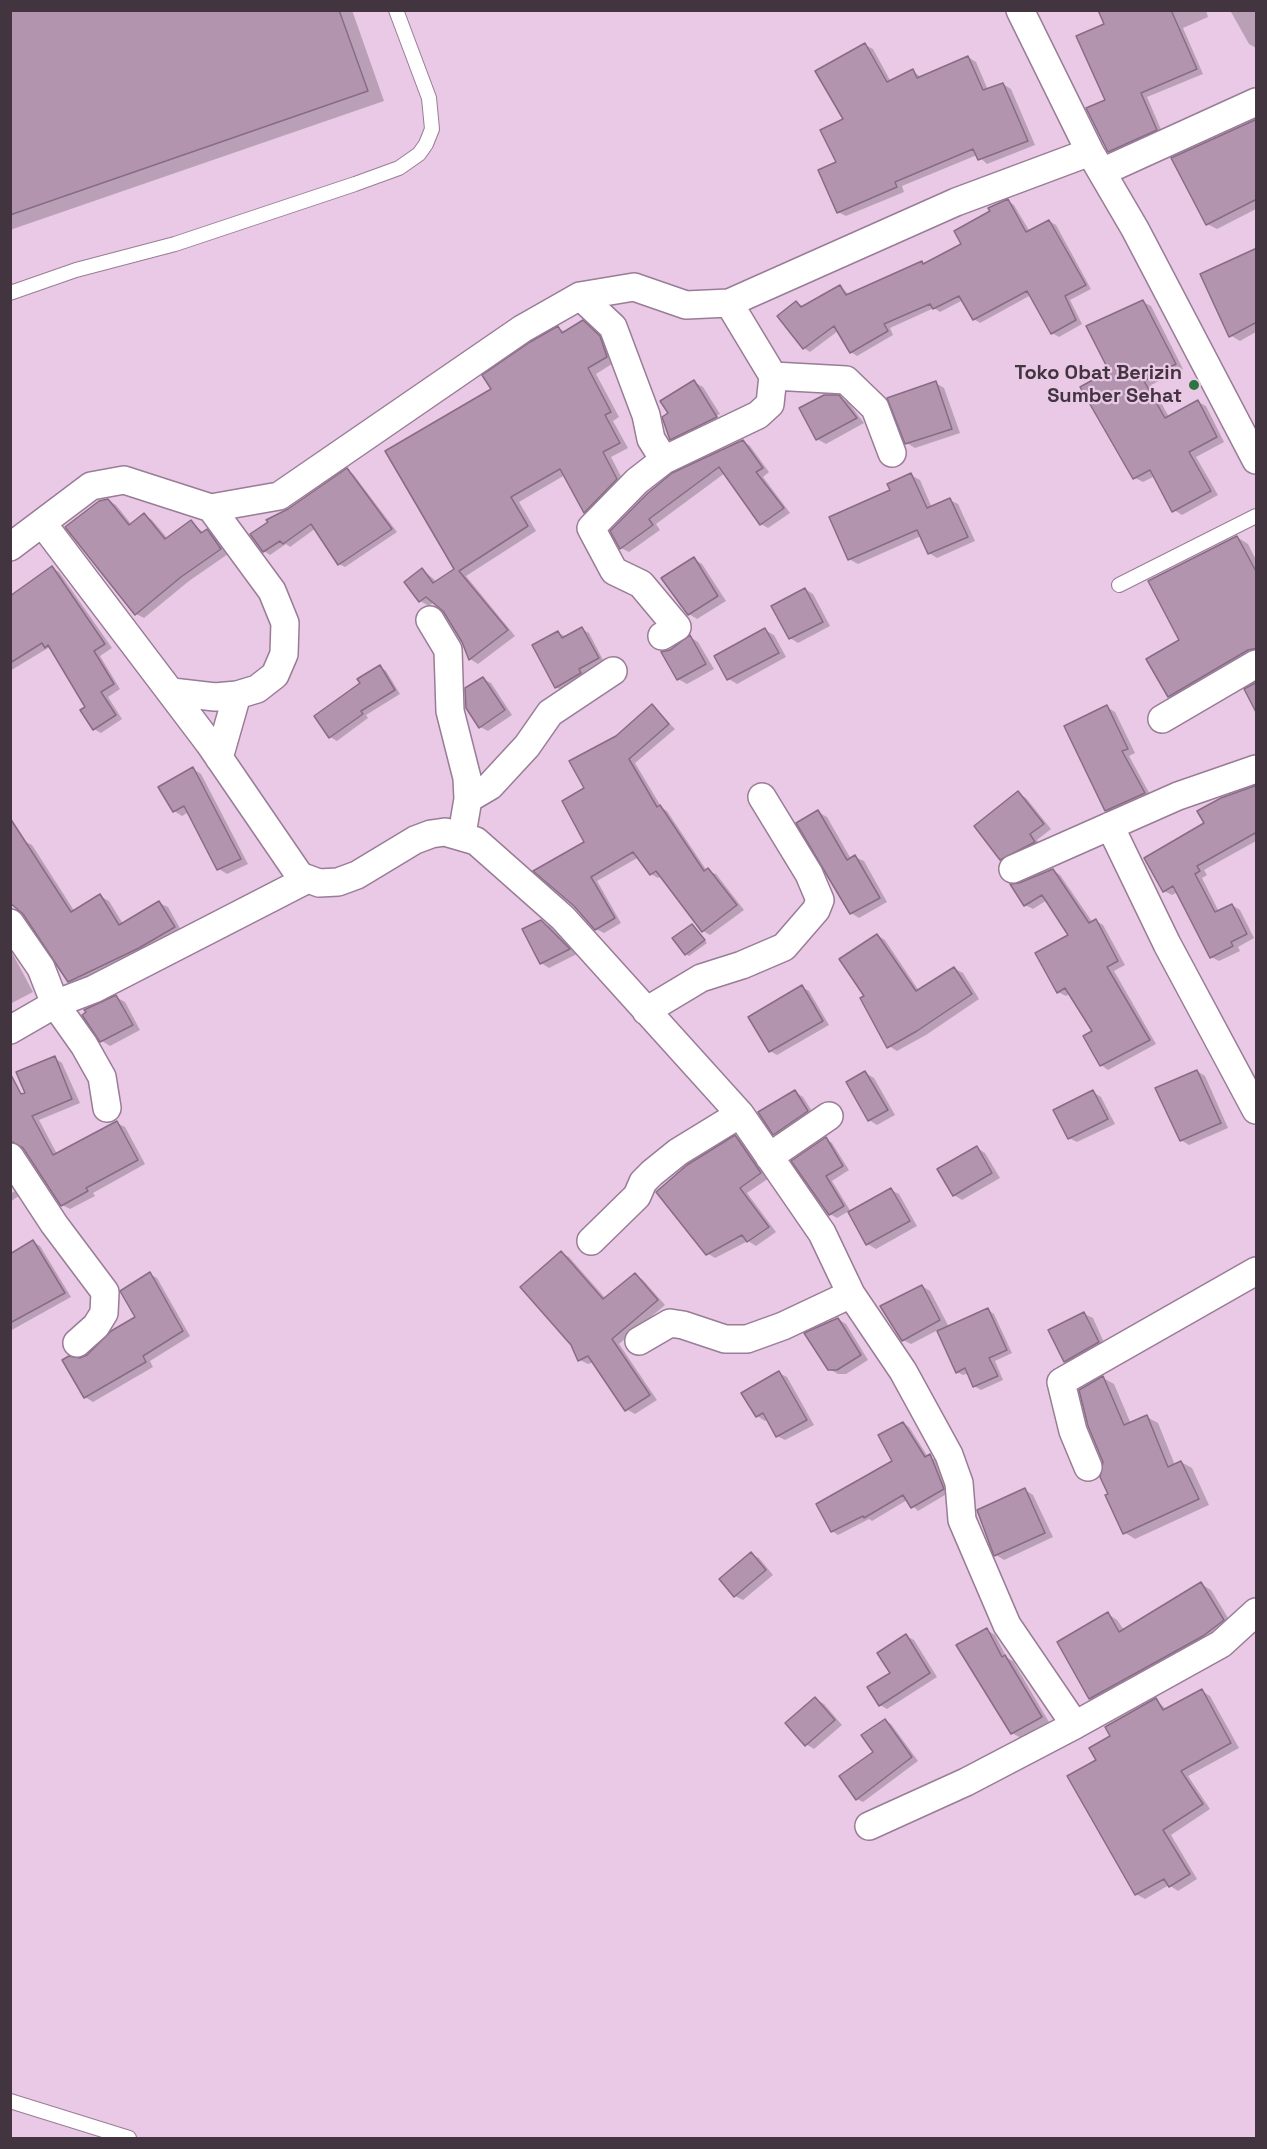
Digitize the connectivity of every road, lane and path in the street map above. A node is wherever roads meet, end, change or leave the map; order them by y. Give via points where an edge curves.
1 (396, 10) edge
2 (1020, 10) edge
3 (1257, 102) edge
4 (1096, 162) junction
5 (10, 293) edge
6 (580, 296) junction
7 (729, 303) junction
8 (773, 376) junction
9 (892, 453) dead end
10 (664, 460) junction
11 (1257, 460) edge
12 (211, 508) junction
13 (1257, 516) edge
14 (43, 524) junction
15 (10, 547) edge
16 (1119, 585) dead end
17 (429, 620) dead end
18 (662, 636) dead end
19 (1257, 664) edge
20 (613, 671) dead end
21 (172, 692) junction
22 (237, 695) junction
23 (1162, 719) dead end
24 (219, 758) junction
25 (1257, 769) edge
26 (762, 797) dead end
27 (468, 799) junction
28 (1110, 826) junction
29 (462, 834) junction
30 (1013, 869) dead end
31 (306, 880) junction
32 (10, 923) edge
33 (55, 1004) junction
34 (646, 1011) junction
35 (10, 1030) edge
36 (107, 1108) dead end
37 (1257, 1110) edge
38 (740, 1114) junction
39 (829, 1116) dead end
40 (769, 1156) junction
41 (10, 1157) edge
42 (591, 1240) dead end
43 (1257, 1271) edge
44 (851, 1294) junction
45 (639, 1341) dead end
46 (76, 1343) dead end
47 (1088, 1467) dead end
48 (1257, 1612) edge
49 (1075, 1725) junction
50 (869, 1826) dead end
51 (10, 2101) edge
52 (129, 2139) edge

1 - 5 lane via 429,98 432,129 419,154 399,168 355,184
2 - 4 street
3 - 4 street
4 - 7 street via 956,202
4 - 11 street
6 - 7 street via 633,287 686,305
6 - 10 street via 613,327 636,384 651,439
6 - 12 street via 522,329 279,496
7 - 8 street
8 - 9 street via 846,380 875,408
8 - 10 street via 770,404 758,415
10 - 18 street via 637,481 591,528 614,571 641,584 677,627
12 - 14 street via 124,480 91,486
12 - 22 street via 272,591 285,623 284,654 274,675 257,689
13 - 16 lane
14 - 15 street
14 - 21 street
17 - 27 street via 448,650 450,711 467,778
19 - 23 street
20 - 27 street via 550,712 527,746 490,786
21 - 22 street via 215,697
21 - 24 street
22 - 24 street
24 - 31 street via 292,867
25 - 28 street via 1178,796
26 - 34 street via 809,874 820,900 816,910 784,947 701,978
27 - 29 street
28 - 30 street
28 - 37 street via 1167,944
29 - 31 street via 446,832 423,837 338,882
29 - 34 street via 505,863 563,918
31 - 33 street via 94,989
32 - 33 street via 41,968
33 - 35 street
33 - 36 street via 102,1077
34 - 38 street
38 - 40 street
38 - 42 street via 652,1173 637,1196
39 - 40 street
40 - 44 street via 822,1233
41 - 46 street via 105,1292 104,1313 96,1326
43 - 47 street via 1061,1382 1073,1431
44 - 45 street via 747,1339 725,1339 670,1323
44 - 49 street via 903,1371 950,1455 959,1483 962,1520 1007,1625
48 - 49 street via 1221,1644
49 - 50 street via 966,1782
51 - 52 lane

